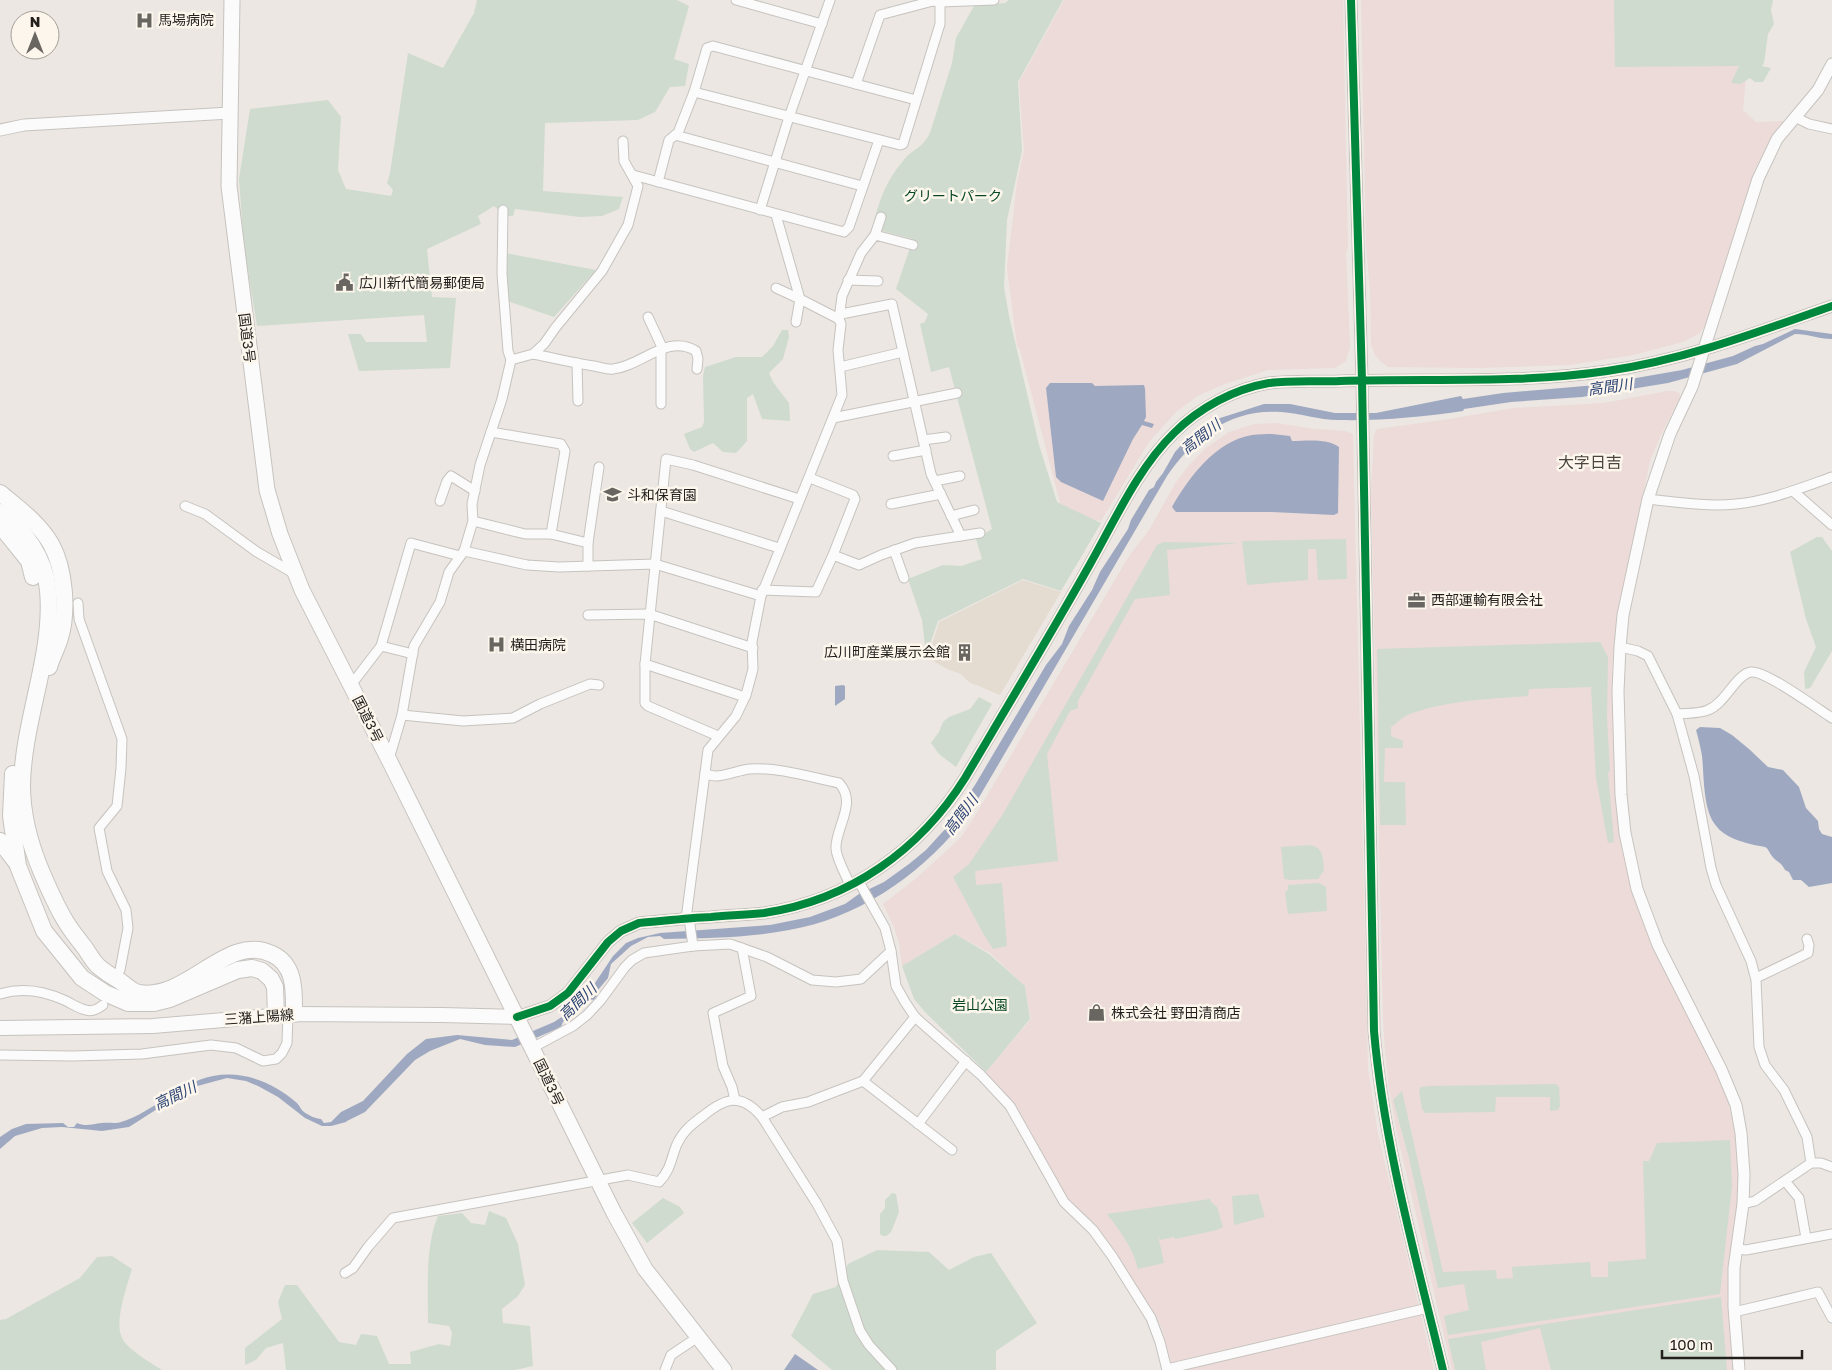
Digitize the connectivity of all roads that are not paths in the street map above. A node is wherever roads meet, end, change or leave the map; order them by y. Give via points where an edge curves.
1 (232, 0) edge
2 (736, 0) edge
3 (830, 0) edge
4 (994, 0) edge
5 (1351, 0) edge
6 (940, 2) junction
7 (822, 24) junction
8 (1832, 64) edge
9 (806, 71) junction
10 (856, 84) junction
11 (694, 92) junction
12 (916, 100) junction
13 (230, 113) junction
14 (789, 117) junction
15 (1795, 117) junction
16 (1832, 129) edge
17 (0, 130) edge
18 (675, 135) junction
19 (879, 140) junction
20 (623, 141) dead end
21 (774, 163) junction
22 (633, 175) junction
23 (658, 182) junction
24 (862, 186) junction
25 (503, 210) dead end
26 (760, 210) junction
27 (776, 215) junction
28 (881, 217) dead end
29 (875, 235) junction
30 (913, 245) dead end
31 (848, 280) junction
32 (878, 282) dead end
33 (776, 288) dead end
34 (800, 299) junction
35 (1832, 306) edge
36 (840, 316) junction
37 (648, 317) dead end
38 (796, 322) dead end
39 (661, 349) junction
40 (903, 352) junction
41 (533, 354) junction
42 (1703, 355) junction
43 (511, 360) junction
44 (577, 363) junction
45 (840, 367) junction
46 (697, 369) dead end
47 (1362, 380) junction
48 (957, 393) dead end
49 (578, 401) dead end
50 (914, 402) junction
51 (661, 404) dead end
52 (833, 418) junction
53 (491, 432) junction
54 (946, 437) dead end
55 (923, 440) junction
56 (926, 450) junction
57 (893, 456) dead end
58 (599, 467) dead end
59 (960, 476) dead end
60 (1832, 477) edge
61 (810, 478) junction
62 (935, 482) junction
63 (475, 491) junction
64 (1793, 491) junction
65 (0, 492) edge
66 (941, 494) junction
67 (799, 499) junction
68 (1648, 499) junction
69 (440, 501) dead end
70 (891, 504) dead end
71 (185, 506) dead end
72 (974, 510) dead end
73 (661, 511) junction
74 (0, 512) edge
75 (951, 516) junction
76 (473, 521) junction
77 (0, 525) edge
78 (1832, 525) edge
79 (980, 533) dead end
80 (551, 534) junction
81 (961, 536) junction
82 (588, 543) junction
83 (779, 548) junction
84 (894, 550) junction
85 (462, 554) junction
86 (833, 555) junction
87 (655, 564) junction
88 (588, 566) junction
89 (295, 574) junction
90 (904, 578) dead end
91 (761, 593) junction
92 (78, 603) dead end
93 (650, 614) junction
94 (588, 615) dead end
95 (381, 646) junction
96 (1620, 647) junction
97 (752, 648) junction
98 (413, 654) junction
99 (645, 664) junction
100 (351, 685) junction
101 (599, 685) dead end
102 (36, 689) junction
103 (745, 697) junction
104 (1678, 714) junction
105 (402, 715) junction
106 (1832, 718) edge
107 (718, 736) junction
108 (389, 760) junction
109 (705, 773) junction
110 (0, 841) edge
111 (18, 866) junction
112 (857, 885) junction
113 (688, 921) junction
114 (1806, 939) dead end
115 (692, 944) junction
116 (742, 948) junction
117 (891, 951) junction
118 (120, 970) dead end
119 (1756, 978) junction
120 (0, 994) edge
121 (103, 1005) dead end
122 (286, 1014) junction
123 (915, 1017) junction
124 (520, 1023) junction
125 (2, 1028) edge
126 (531, 1046) junction
127 (0, 1055) edge
128 (966, 1061) junction
129 (863, 1081) junction
130 (735, 1100) junction
131 (762, 1117) junction
132 (918, 1124) junction
133 (952, 1150) dead end
134 (1811, 1163) junction
135 (1832, 1167) edge
136 (597, 1181) junction
137 (1785, 1181) junction
138 (1743, 1204) junction
139 (1832, 1234) edge
140 (1806, 1238) junction
141 (1737, 1249) junction
142 (345, 1273) dead end
143 (1428, 1308) junction
144 (1734, 1312) junction
145 (1832, 1318) edge
146 (698, 1337) junction
147 (664, 1370) edge
148 (724, 1370) edge
149 (892, 1370) edge
150 (1167, 1370) edge
151 (1443, 1370) edge
152 (1739, 1370) edge

1 - 13 highway, 国道3号
2 - 7 street
3 - 7 street
4 - 6 street
5 - 47 street
6 - 10 street via 880,15
6 - 12 street via 940,24
7 - 9 street
8 - 15 street via 1818,90
9 - 10 street
9 - 11 street via 713,46 707,48
9 - 14 street
10 - 12 street
11 - 14 street
11 - 18 street
12 - 19 street via 903,144
13 - 17 street via 24,125
13 - 89 highway, 国道3号 via 229,186 267,490
14 - 19 street
14 - 21 street
15 - 16 street
15 - 42 street via 1776,139 1758,178
18 - 21 street
18 - 23 street via 669,140
19 - 24 street
20 - 22 street via 624,161
21 - 24 street
21 - 26 street
22 - 23 street
22 - 41 street via 638,186 628,225 602,271
23 - 26 street
24 - 27 street via 849,227 844,232
25 - 43 street via 502,274
26 - 27 street
27 - 34 street
28 - 29 street
29 - 30 street
29 - 31 street via 861,253
31 - 32 street
31 - 36 street
33 - 34 street
34 - 36 street
34 - 38 street
35 - 42 street
36 - 40 street via 892,304
36 - 45 street
37 - 39 street
39 - 44 street via 612,370
39 - 46 street via 688,346 696,352
39 - 51 street
40 - 45 street
40 - 50 street
41 - 43 street
41 - 44 street
42 - 47 street via 1566,376
42 - 68 street via 1670,434
43 - 53 street
44 - 49 street
45 - 52 street via 842,395
47 - 112 street via 1270,383 1250,388 1198,412 1174,433 1147,463 954,796 902,852
47 - 143 street via 1374,1031 1386,1128
48 - 50 street
50 - 52 street
50 - 55 street
52 - 61 street
53 - 63 street
53 - 80 street via 561,444 565,451
54 - 55 street
55 - 56 street
56 - 57 street
56 - 62 street
58 - 82 street
59 - 62 street
60 - 64 street
61 - 67 street
61 - 86 street via 855,499
62 - 66 street
63 - 69 street via 451,476
63 - 76 street
64 - 68 street via 1735,504
64 - 78 street
65 - 102 highway via 33,521 51,544 62,576 64,612 60,637
66 - 70 street
66 - 75 street
67 - 73 street via 666,459
67 - 83 street
68 - 96 street via 1623,615
71 - 89 street via 205,514 257,552
72 - 75 street
73 - 83 street
73 - 87 street
74 - 102 highway via 27,537 40,559 48,589 46,641
75 - 81 street
76 - 80 street via 525,534
76 - 85 street
77 - 111 highway via 29,561 37,590 38,622 12,781 11,816
79 - 81 street
80 - 82 street
81 - 84 street via 915,543
82 - 88 street
83 - 91 street
84 - 86 street via 859,565
84 - 90 street
85 - 88 street via 528,564
85 - 95 street via 411,543
85 - 98 street via 450,572 440,602 414,646
86 - 91 street via 816,592
87 - 88 street
87 - 91 street
87 - 93 street
89 - 100 highway, 国道3号
91 - 97 street
92 - 118 street via 79,619 122,739 116,806 99,828 107,871 126,910 128,928
93 - 94 street
93 - 97 street
93 - 99 street
95 - 98 street
95 - 100 street
96 - 104 street via 1638,650 1648,656
96 - 138 street via 1618,691 1624,833 1635,880 1658,945 1736,1105 1744,1174
97 - 103 street via 753,669
98 - 105 street
99 - 103 street
99 - 107 street via 645,703 648,706
100 - 108 highway, 国道3号
101 - 105 street via 590,684 513,718 463,721
102 - 122 highway via 24,755 24,816 41,871 64,919 98,966 138,993 156,993 177,986 231,955 246,950 263,950 275,955 287,967 293,980
103 - 107 street via 736,716
104 - 106 street via 1710,710 1721,702 1740,678 1753,672
104 - 119 street via 1716,886
105 - 108 street
107 - 109 street via 708,750
108 - 124 highway, 国道3号
109 - 112 street via 716,776 763,768 839,783 844,788 846,801 836,849
109 - 113 street
110 - 111 highway
111 - 122 highway via 44,931 82,978 105,993 128,1003 154,1003 170,1000 238,970 252,968 271,979
112 - 113 street via 788,908
112 - 117 street via 885,928
113 - 115 street
113 - 124 street via 639,923 621,931 608,942 568,993
114 - 119 street via 1808,953
115 - 116 street via 730,944
115 - 126 street via 644,953 632,960 587,1015 573,1026
116 - 117 street via 812,980 836,982 861,979
116 - 130 street via 751,996 714,1013 723,1066
117 - 123 street via 896,986
119 - 134 street via 1759,1047 1765,1065 1784,1090 1807,1137
120 - 121 street via 34,990 52,994 85,1010 98,1009
122 - 124 main road, 三潴上陽線 via 442,1014
122 - 125 main road, 三潴上陽線 via 153,1026
122 - 127 street via 287,1043 276,1060 263,1061 236,1048 211,1046 142,1054
123 - 128 street
123 - 129 street
124 - 126 highway, 国道3号
126 - 136 highway, 国道3号
128 - 132 street
128 - 150 street via 1010,1106 1064,1202 1093,1230 1112,1256 1151,1318
129 - 131 street via 808,1102 782,1107
129 - 132 street
130 - 131 street via 752,1106
130 - 136 street via 716,1105 687,1128 677,1144 671,1165 659,1182 628,1175
131 - 149 street via 837,1241 843,1281 860,1331
132 - 133 street
134 - 135 street
134 - 137 street
136 - 142 street via 393,1218 353,1268
136 - 146 highway, 国道3号 via 645,1269
137 - 138 street via 1756,1202
137 - 140 street via 1799,1198
138 - 141 street
139 - 140 street
140 - 141 street
141 - 144 street
143 - 150 street
143 - 151 street
144 - 145 street via 1818,1292
144 - 152 street
146 - 147 street via 671,1355
146 - 148 highway, 国道3号

